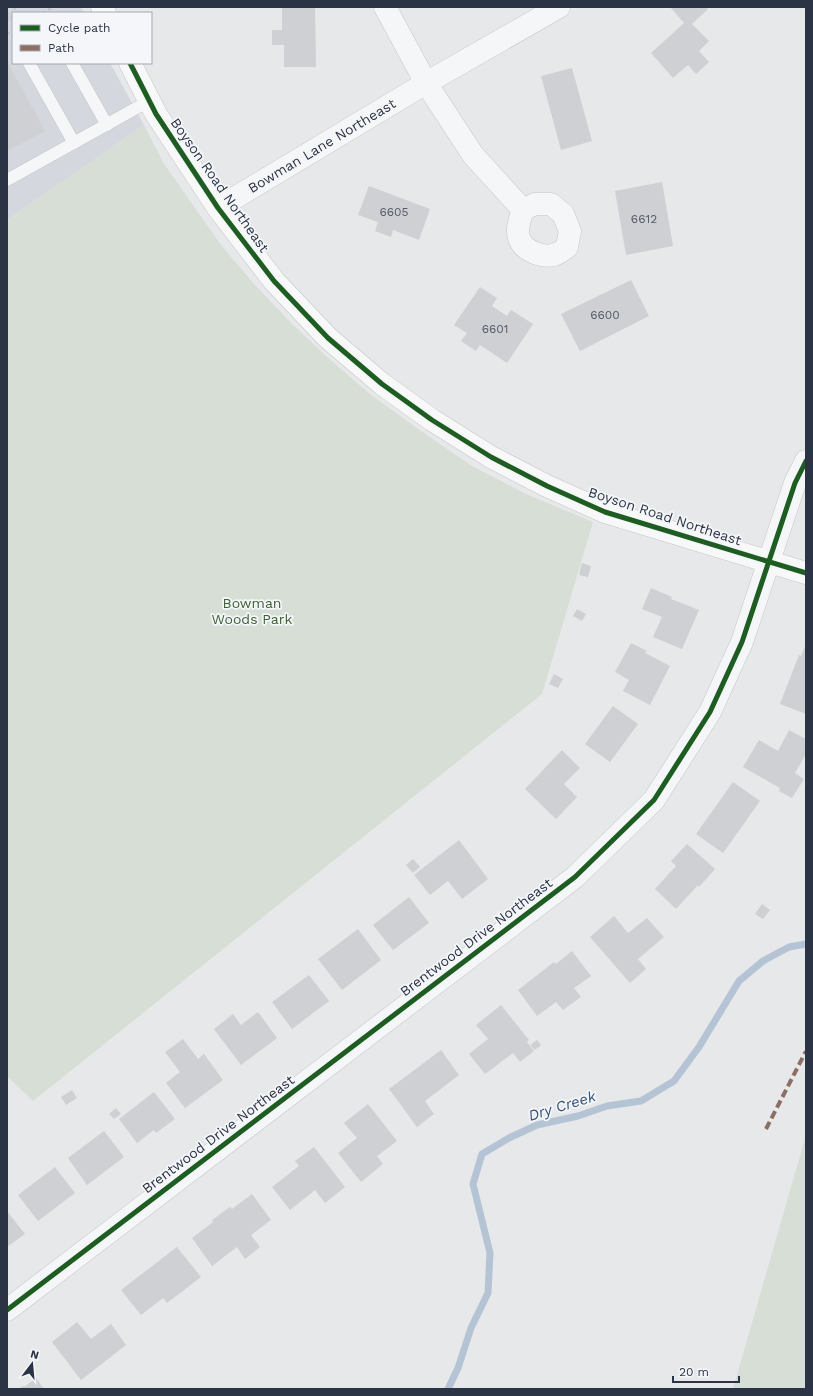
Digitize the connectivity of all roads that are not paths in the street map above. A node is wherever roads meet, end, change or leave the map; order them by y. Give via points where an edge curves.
1 (385, 7) edge
2 (559, 7) edge
3 (30, 64) edge
4 (73, 64) edge
5 (130, 64) edge
6 (426, 83) junction
7 (149, 101) junction
8 (106, 125) junction
9 (74, 143) junction
10 (7, 180) edge
11 (218, 208) junction
12 (523, 210) dead end
13 (806, 461) edge
14 (769, 561) junction
15 (806, 573) edge
16 (7, 1310) edge

1 - 6 street
2 - 6 street, Bowman Lane Northeast
3 - 9 lane
4 - 8 lane
5 - 7 main road, Boyson Road Northeast
6 - 11 street, Bowman Lane Northeast
6 - 12 street via 473,155
7 - 8 lane
7 - 11 main road, Boyson Road Northeast
8 - 9 lane
9 - 10 lane
11 - 14 main road, Boyson Road Northeast via 274,281 328,338 382,384 491,458 605,512
13 - 14 street, Brentwood Drive Northeast via 795,483
14 - 15 main road, Boyson Road Northeast
14 - 16 street, Brentwood Drive Northeast via 742,642 710,712 654,800 575,877

